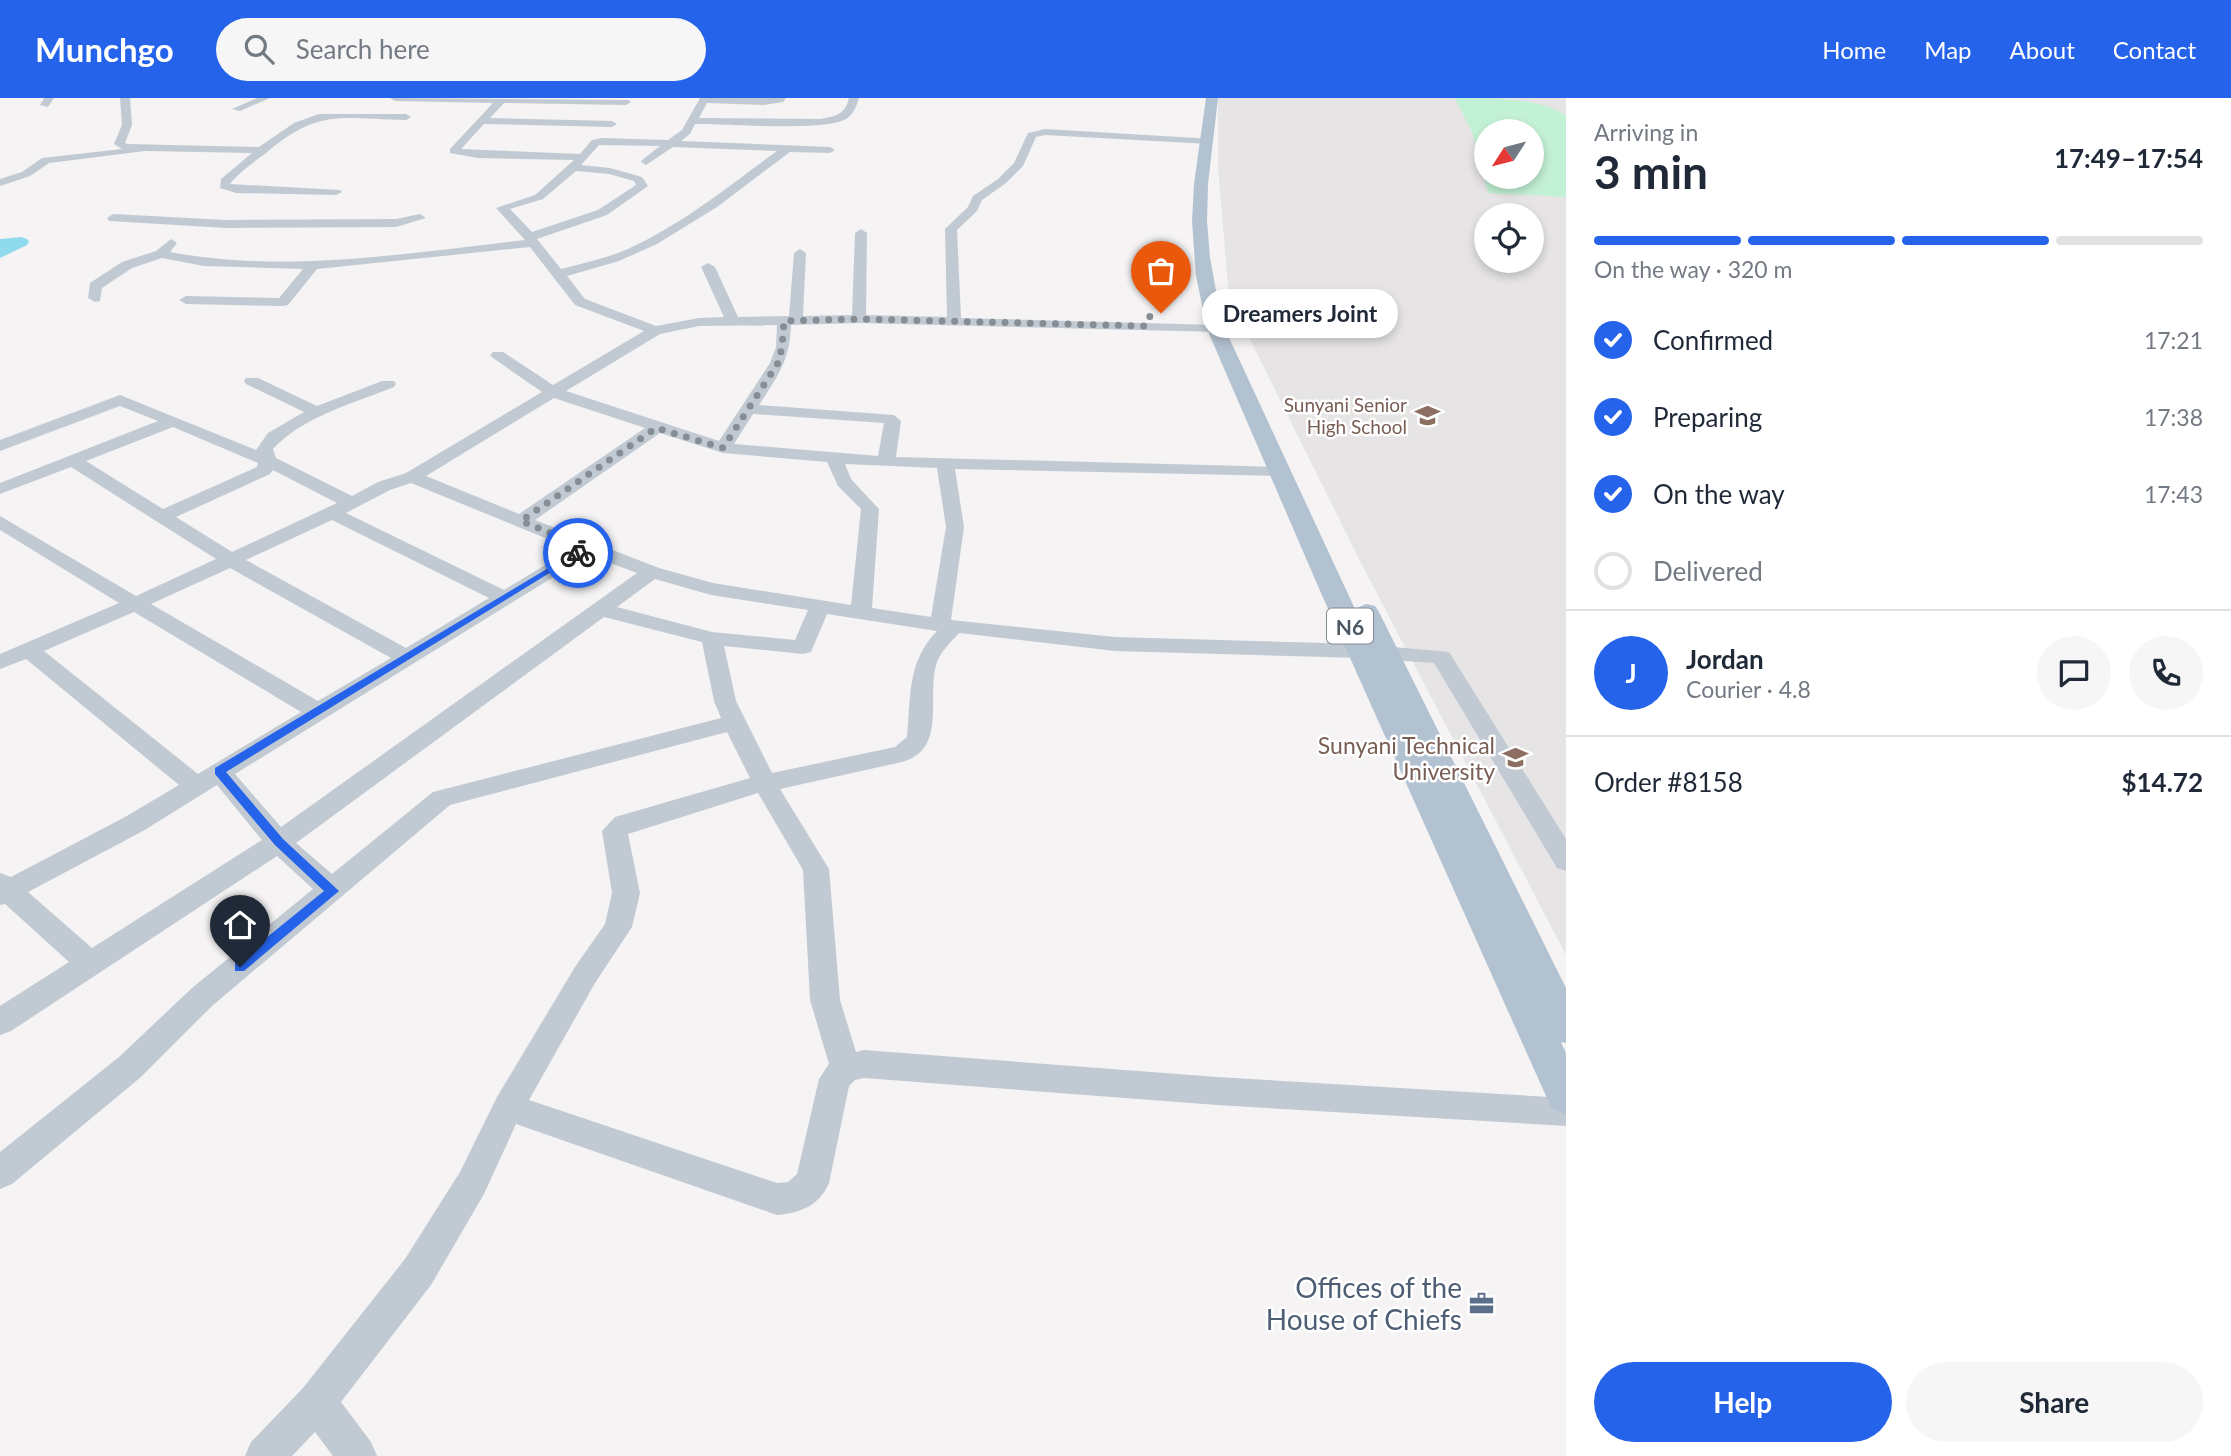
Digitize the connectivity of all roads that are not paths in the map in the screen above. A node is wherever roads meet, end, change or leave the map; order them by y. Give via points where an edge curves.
1 (125, 98) edge
2 (265, 98) edge
3 (395, 98) edge
4 (781, 98) edge
5 (854, 98) edge
6 (1212, 98) edge
7 (445, 99) edge
8 (704, 99) edge
9 (556, 100) edge
10 (628, 100) edge
11 (500, 101) junction
12 (237, 109) dead end
13 (481, 121) junction
14 (692, 121) junction
15 (612, 124) junction
16 (602, 141) junction
17 (1209, 141) junction
18 (673, 142) junction
19 (788, 148) junction
20 (144, 149) junction
21 (264, 150) junction
22 (830, 150) dead end
23 (583, 157) junction
24 (646, 162) dead end
25 (573, 168) junction
26 (0, 183) edge
27 (336, 192) dead end
28 (113, 218) dead end
29 (420, 218) dead end
30 (190, 222) junction
31 (861, 233) dead end
32 (530, 240) junction
33 (800, 253) dead end
34 (161, 254) junction
35 (313, 265) junction
36 (709, 267) dead end
37 (560, 274) junction
38 (95, 298) dead end
39 (186, 300) dead end
40 (1207, 316) junction
41 (859, 319) junction
42 (732, 320) junction
43 (790, 320) junction
44 (954, 321) junction
45 (1146, 326) junction
46 (656, 330) junction
47 (498, 355) dead end
48 (252, 381) dead end
49 (388, 384) dead end
50 (552, 392) junction
51 (749, 409) junction
52 (318, 413) junction
53 (173, 421) junction
54 (656, 428) junction
55 (0, 446) edge
56 (723, 448) junction
57 (835, 459) junction
58 (72, 460) junction
59 (268, 461) junction
60 (887, 462) junction
61 (945, 464) junction
62 (1280, 471) junction
63 (412, 477) junction
64 (0, 489) edge
65 (350, 502) junction
66 (332, 513) junction
67 (164, 516) junction
68 (521, 521) junction
69 (0, 522) edge
70 (587, 548) junction
71 (229, 559) junction
72 (652, 572) junction
73 (505, 597) junction
74 (135, 604) junction
75 (820, 606) junction
76 (598, 609) junction
77 (861, 612) junction
78 (947, 626) junction
79 (712, 638) junction
80 (29, 650) junction
81 (1374, 652) junction
82 (406, 657) junction
83 (0, 662) edge
84 (317, 711) junction
85 (734, 722) junction
86 (219, 771) junction
87 (764, 783) junction
88 (196, 785) junction
89 (279, 842) junction
90 (1566, 861) edge
91 (3, 890) edge
92 (332, 891) junction
93 (89, 963) junction
94 (0, 1022) edge
95 (1566, 1027) edge
96 (846, 1068) junction
97 (1566, 1096) edge
98 (508, 1107) junction
99 (1566, 1112) edge
100 (0, 1173) edge
101 (317, 1402) junction
102 (265, 1456) edge
103 (356, 1456) edge

1 - 20 street via 127,125 119,144
2 - 12 street
3 - 7 street
4 - 8 street via 764,103
5 - 14 street via 842,118 820,122
6 - 17 main road, N6
7 - 11 street
7 - 21 street via 428,103 402,121 314,119
8 - 14 street
9 - 10 street
9 - 11 street
10 - 15 street
11 - 13 street
13 - 15 street
13 - 23 street via 454,151
14 - 18 street
15 - 16 street
16 - 18 street
16 - 23 street
17 - 40 main road, N6 via 1200,221
17 - 44 street via 1032,135 1019,164 977,198 951,229
18 - 19 street
18 - 24 street
19 - 22 street
19 - 37 street via 656,240 629,254
20 - 21 street
20 - 26 street via 69,153
21 - 27 street via 224,186
23 - 25 street
25 - 32 street via 539,198 502,208
25 - 32 street via 618,172 638,179 642,186 623,202 588,219
28 - 30 street
29 - 30 street via 396,223
30 - 34 street
31 - 41 street
32 - 35 street
32 - 37 street
33 - 43 street
34 - 35 street via 211,262
34 - 38 street via 127,265 95,286
35 - 39 street via 283,302
36 - 42 street
37 - 46 street via 580,302
40 - 45 street
40 - 45 street via 1154,314
40 - 62 main road, N6
40 - 81 main road, N6 via 1328,537
41 - 43 street
41 - 44 street
42 - 43 street
42 - 46 street
43 - 51 street via 778,363
44 - 45 street
46 - 50 street
47 - 50 street
48 - 52 street
49 - 52 street
50 - 54 street
50 - 63 street
51 - 56 street
51 - 60 street via 888,418 892,421
52 - 59 street via 272,437 264,447
53 - 55 street via 120,400
53 - 58 street
53 - 59 street
54 - 56 street
54 - 68 street
56 - 57 street
57 - 60 street
57 - 77 street via 838,477 870,509
58 - 64 street
58 - 67 street
59 - 65 street
59 - 67 street via 254,476
60 - 61 street
61 - 62 street
61 - 78 street via 955,527
62 - 81 main road, N6
63 - 65 street
63 - 68 street
65 - 66 street
66 - 71 street
66 - 73 street
67 - 71 street
68 - 70 street
69 - 74 street
70 - 72 street
70 - 73 street
71 - 74 street
71 - 82 street
72 - 75 street via 711,589
72 - 76 street
73 - 82 street
74 - 80 street
74 - 84 street
75 - 77 street
75 - 79 street via 803,647
76 - 79 street
76 - 89 street
77 - 78 street
78 - 81 street via 1115,644
78 - 87 street via 925,666 919,737 912,747 876,761
79 - 85 street via 724,701
80 - 83 street
80 - 88 street
81 - 90 street via 1441,657
81 - 95 main road, N6
81 - 97 main road, N6
82 - 84 street
84 - 86 street
85 - 87 street
85 - 92 street via 442,798
86 - 88 street
86 - 89 street
87 - 96 street via 816,869 825,1000
87 - 98 street via 624,824 615,831 626,892 618,927 584,975
88 - 91 street via 134,824
89 - 92 street
89 - 93 street
91 - 93 street
92 - 100 street
93 - 94 street
96 - 98 street via 835,1079 811,1183 795,1197 777,1199
96 - 99 street via 863,1064
98 - 101 street via 472,1183 418,1272
101 - 102 street
101 - 103 street

